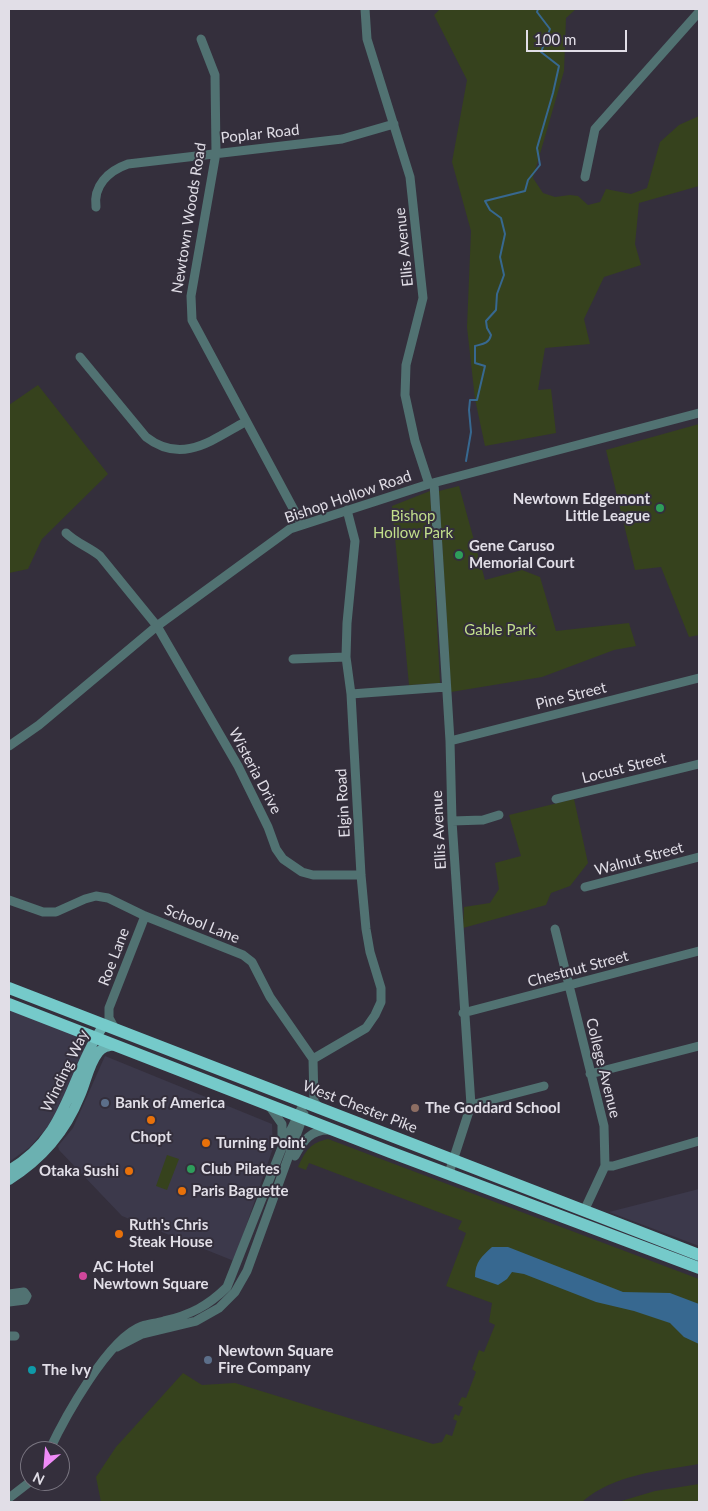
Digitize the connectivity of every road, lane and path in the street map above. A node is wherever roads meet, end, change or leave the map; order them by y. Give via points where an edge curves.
1 (365, 9) edge
2 (699, 12) edge
3 (201, 39) dead end
4 (394, 124) junction
5 (216, 153) junction
6 (585, 177) dead end
7 (96, 207) dead end
8 (80, 357) dead end
9 (699, 413) edge
10 (245, 422) junction
11 (432, 484) junction
12 (347, 510) junction
13 (302, 525) junction
14 (66, 533) dead end
15 (157, 626) junction
16 (346, 657) junction
17 (293, 658) dead end
18 (699, 678) edge
19 (446, 687) junction
20 (351, 694) junction
21 (450, 741) junction
22 (9, 746) edge
23 (699, 764) edge
24 (556, 799) dead end
25 (498, 815) dead end
26 (452, 821) junction
27 (699, 858) edge
28 (361, 875) junction
29 (585, 887) dead end
30 (9, 900) edge
31 (145, 916) junction
32 (555, 929) dead end
33 (699, 952) edge
34 (568, 986) junction
35 (9, 988) edge
36 (9, 1004) edge
37 (109, 1008) junction
38 (463, 1013) junction
39 (91, 1020) junction
40 (110, 1027) junction
41 (95, 1038) junction
42 (115, 1045) junction
43 (699, 1046) edge
44 (313, 1060) junction
45 (590, 1074) junction
46 (312, 1086) junction
47 (544, 1086) dead end
48 (258, 1101) junction
49 (300, 1101) junction
50 (471, 1105) junction
51 (320, 1108) junction
52 (301, 1117) junction
53 (336, 1131) junction
54 (699, 1141) edge
55 (281, 1150) junction
56 (605, 1166) junction
57 (451, 1167) junction
58 (9, 1170) edge
59 (9, 1180) edge
60 (280, 1182) junction
61 (584, 1211) junction
62 (699, 1255) edge
63 (699, 1268) edge
64 (9, 1294) edge
65 (9, 1302) edge
66 (113, 1350) junction
67 (54, 1441) edge
68 (20, 1490) edge
69 (9, 1498) edge

1 - 4 street, Ellis Avenue via 367,39
2 - 6 street via 595,129
3 - 5 street, Newtown Woods Road via 215,75
4 - 5 street, Poplar Road via 342,139
4 - 11 street, Ellis Avenue via 410,177 423,280 420,316 406,365 405,395 415,441
5 - 7 street, Poplar Road via 128,164 114,169 104,179 95,197
5 - 10 street, Newtown Woods Road via 190,307 198,333
8 - 10 street via 156,445 190,450
9 - 11 street, Bishop Hollow Road
10 - 13 street, Newtown Woods Road
11 - 12 street, Bishop Hollow Road
11 - 19 street, Ellis Avenue
12 - 13 street, Bishop Hollow Road
12 - 16 street, Elgin Road via 355,541
13 - 15 street, Bishop Hollow Road via 290,529
14 - 15 street, Wisteria Drive via 100,556
15 - 22 street, Bishop Hollow Road via 39,725
15 - 28 street, Wisteria Drive via 238,766 276,849 284,859 302,872 313,875
16 - 17 street
16 - 20 street, Elgin Road
18 - 21 street, Pine Street
19 - 20 street
19 - 21 street, Ellis Avenue
20 - 28 street, Elgin Road
21 - 26 street, Ellis Avenue
23 - 24 street, Locust Street
25 - 26 street via 483,820
26 - 38 street, Ellis Avenue
27 - 29 street, Walnut Street
28 - 44 street, Elgin Road via 366,928 382,988 381,1002 376,1016 366,1028
30 - 31 street, School Lane via 43,912 56,912 96,896 108,898
31 - 37 street, Roe Lane
31 - 44 street, School Lane via 244,955 252,962 270,997
32 - 34 street, College Avenue
33 - 34 street, Chestnut Street
34 - 38 street, Chestnut Street
34 - 45 street, College Avenue
35 - 39 highway, West Chester Pike
36 - 41 highway, West Chester Pike
37 - 39 street, Roe Lane via 102,1016
37 - 40 street, Roe Lane
38 - 50 street, Ellis Avenue
39 - 40 highway, West Chester Pike
40 - 41 main road, Winding Way
40 - 49 highway, West Chester Pike
41 - 42 highway, West Chester Pike
41 - 58 main road, Winding Way via 54,1127 30,1154
42 - 48 highway, West Chester Pike
42 - 59 main road, Winding Way via 97,1053 74,1110 53,1142
43 - 45 street
44 - 46 street
45 - 56 street, College Avenue via 604,1126
46 - 49 street
46 - 51 street via 314,1102
47 - 50 street
48 - 52 highway, West Chester Pike
48 - 55 street via 270,1107 280,1119
49 - 51 highway, West Chester Pike
49 - 52 street
50 - 57 street, Ellis Avenue
51 - 57 highway, West Chester Pike
52 - 53 highway, West Chester Pike
52 - 55 street
52 - 60 street
53 - 57 highway, West Chester Pike
53 - 60 street via 323,1130 307,1137
54 - 56 street
55 - 66 street via 227,1287 213,1302 193,1313 141,1326 123,1337
56 - 61 street, College Avenue
57 - 61 highway, West Chester Pike
57 - 63 highway, West Chester Pike
60 - 66 street via 247,1271 235,1292 219,1308 196,1321 142,1334
61 - 62 highway, West Chester Pike
64 - 65 street via 24,1292 30,1296
66 - 67 street via 78,1398
68 - 69 street

